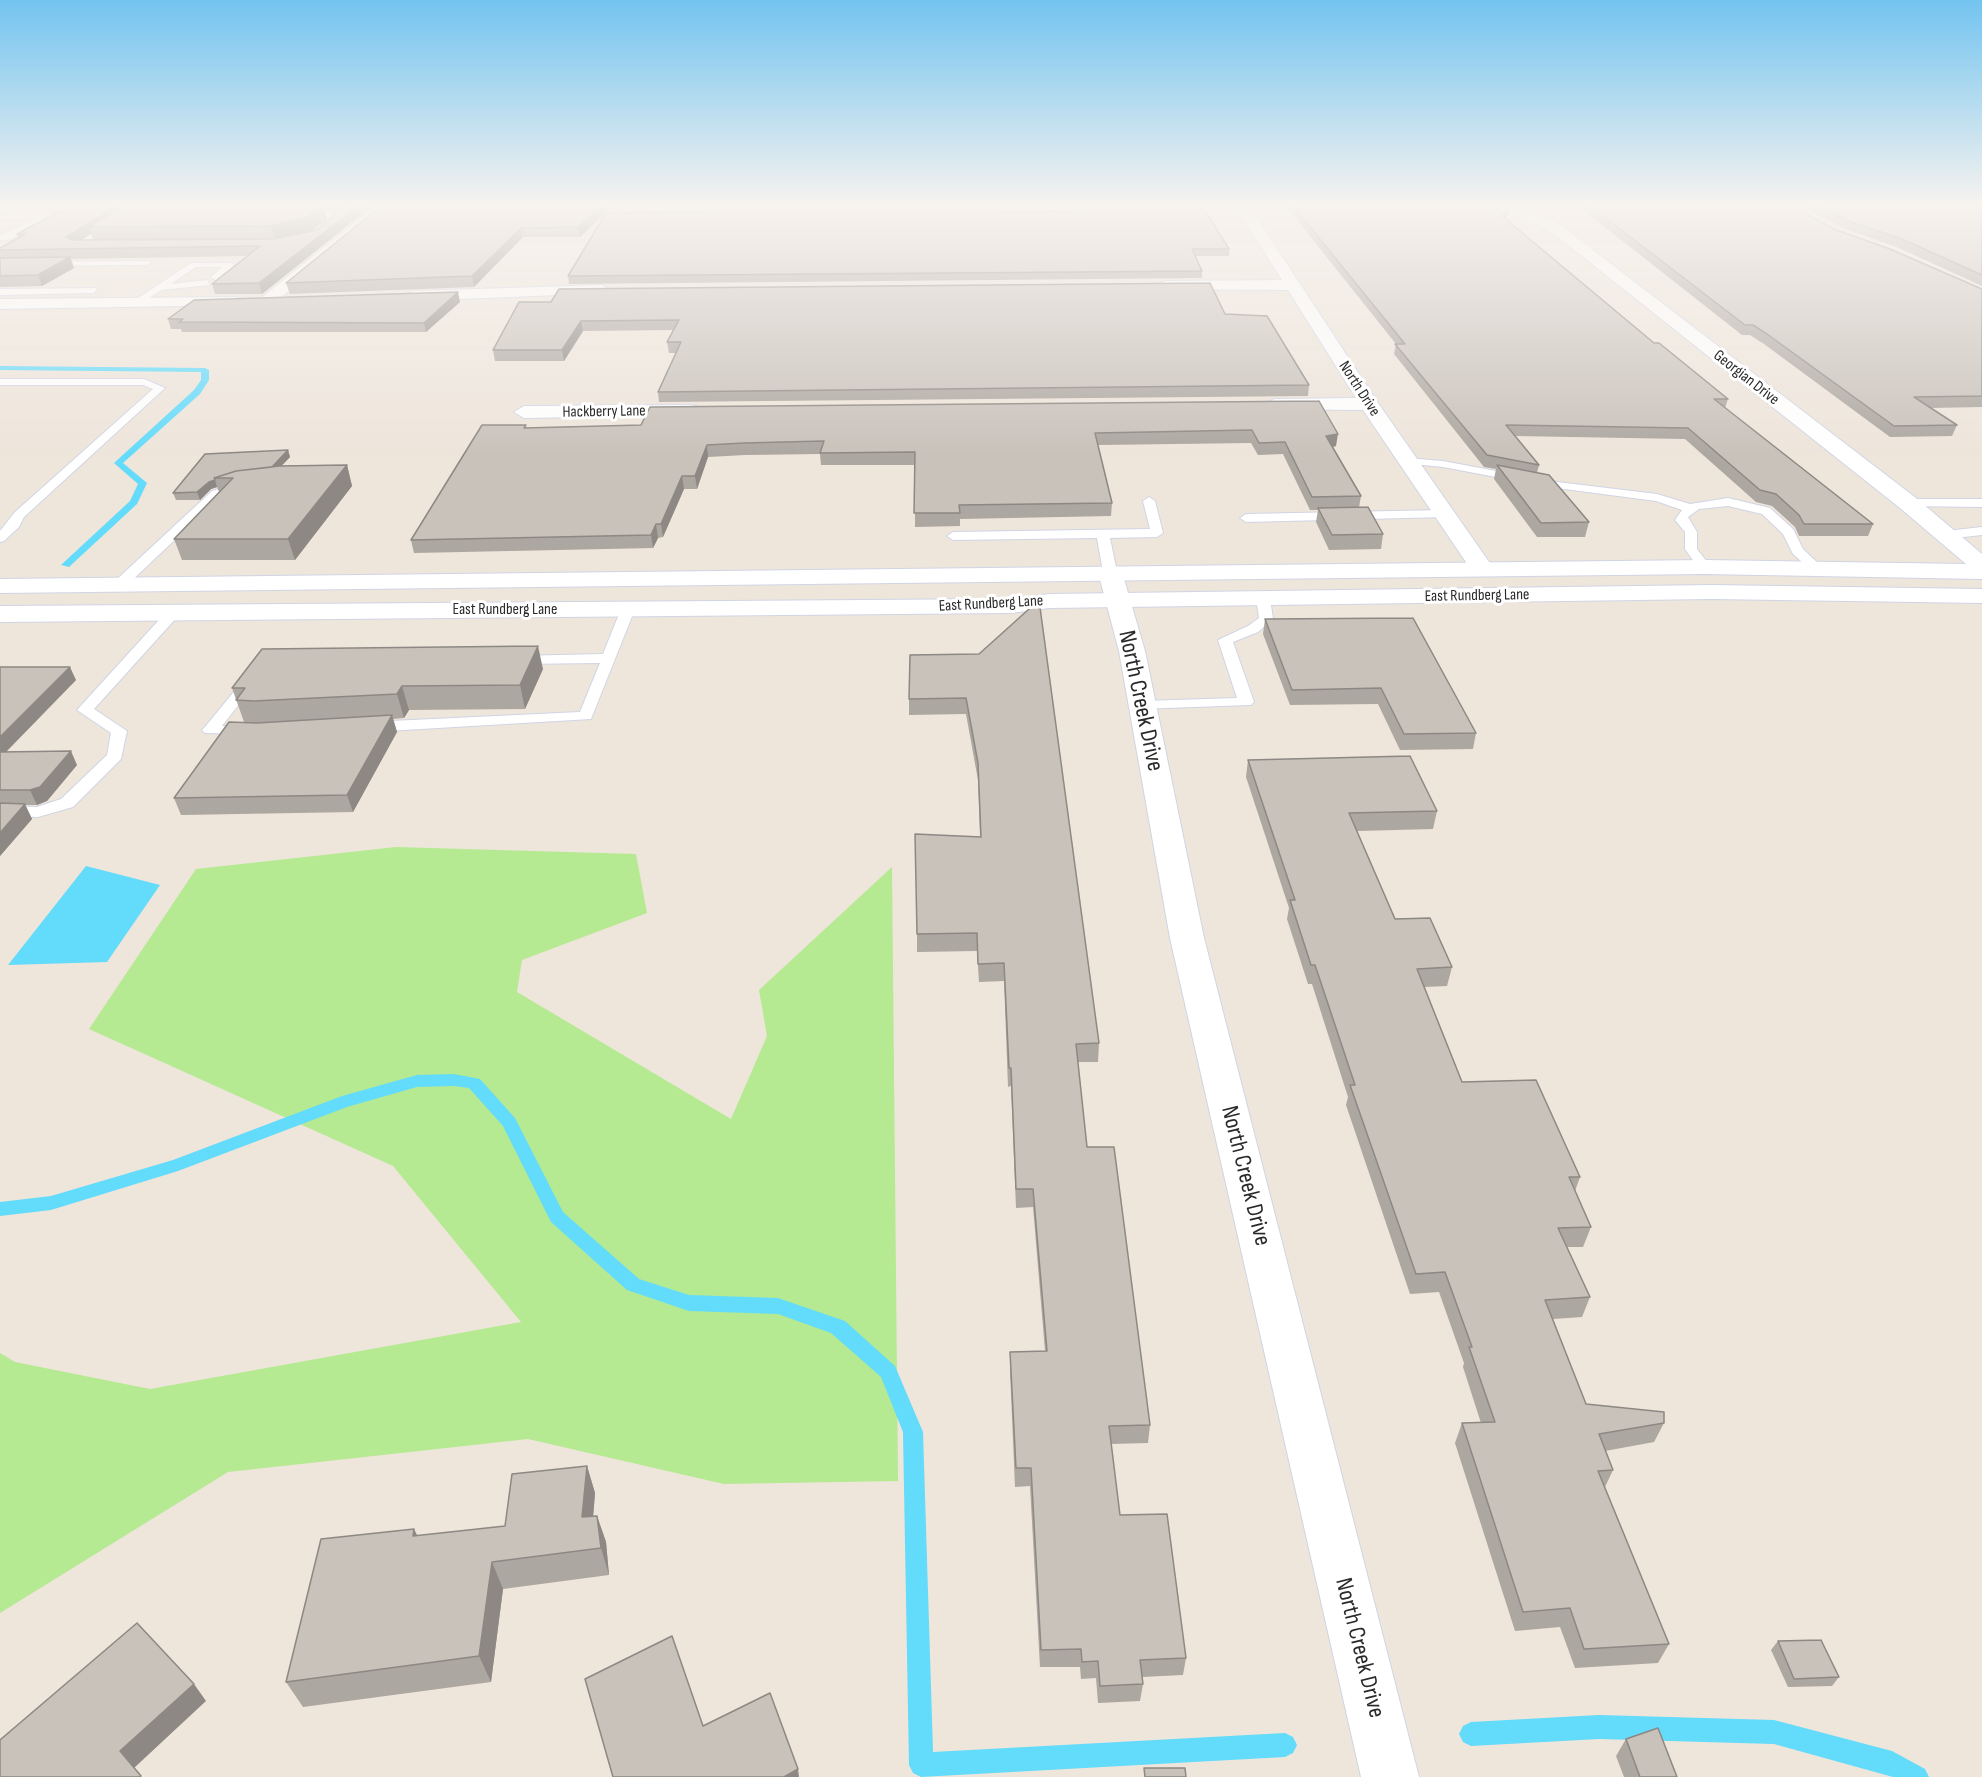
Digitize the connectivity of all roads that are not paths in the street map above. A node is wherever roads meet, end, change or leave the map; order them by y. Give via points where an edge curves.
1 (60, 289) edge
2 (96, 289) edge
3 (158, 289) edge
4 (282, 289) edge
5 (1293, 289) edge
6 (1633, 289) edge
7 (617, 290) edge
8 (0, 292) edge
9 (395, 297) edge
10 (291, 300) edge
11 (267, 301) junction
12 (136, 302) junction
13 (79, 303) junction
14 (0, 304) edge
15 (0, 382) edge
16 (1369, 404) junction
17 (1250, 405) edge
18 (715, 410) edge
19 (524, 412) dead end
20 (1407, 461) junction
21 (252, 484) edge
22 (1149, 501) dead end
23 (1908, 503) junction
24 (1979, 505) edge
25 (1689, 508) junction
26 (1442, 514) junction
27 (1246, 518) dead end
28 (1982, 531) edge
29 (1102, 534) junction
30 (1946, 535) junction
31 (953, 537) dead end
32 (0, 538) edge
33 (1982, 566) edge
34 (1706, 567) junction
35 (1816, 567) junction
36 (1482, 569) junction
37 (1110, 572) junction
38 (1982, 572) edge
39 (640, 577) junction
40 (120, 584) junction
41 (0, 585) edge
42 (1982, 596) edge
43 (1263, 598) junction
44 (1116, 600) junction
45 (628, 609) junction
46 (173, 613) junction
47 (0, 614) edge
48 (609, 658) junction
49 (502, 660) edge
50 (258, 672) edge
51 (1143, 706) junction
52 (359, 727) edge
53 (263, 732) edge
54 (0, 812) edge
55 (1390, 1777) edge

1 - 8 lane
2 - 13 lane
3 - 12 lane
4 - 11 street
5 - 16 street, North Drive
6 - 23 street, Georgian Drive
7 - 9 street
10 - 11 street
11 - 12 street
12 - 13 street
13 - 14 street
15 - 32 lane via 144,382 160,388 19,515
16 - 17 street
16 - 20 street, North Drive
18 - 19 street, Hackberry Lane
20 - 25 lane via 1657,498
20 - 26 street, North Drive
21 - 40 lane via 216,494
22 - 29 lane via 1157,533
23 - 24 lane
23 - 30 street, Georgian Drive
25 - 34 lane via 1681,520 1691,532 1693,554
25 - 35 lane via 1734,502 1767,510 1789,532 1797,551
26 - 27 lane
26 - 36 street, North Drive
28 - 30 lane
29 - 31 lane
29 - 37 lane
30 - 33 street, Georgian Drive
34 - 35 street, East Rundberg Lane
34 - 36 street, East Rundberg Lane
35 - 38 street, East Rundberg Lane
36 - 37 street, East Rundberg Lane
37 - 39 street, East Rundberg Lane
37 - 44 street, North Creek Drive
39 - 40 street, East Rundberg Lane
39 - 45 street
40 - 41 street, East Rundberg Lane
42 - 43 street, East Rundberg Lane via 1712,592
43 - 44 street, East Rundberg Lane
43 - 51 lane via 1266,619 1225,640 1246,702
44 - 45 street, East Rundberg Lane via 1011,606
44 - 51 street, North Creek Drive
45 - 46 street, East Rundberg Lane
45 - 48 lane
46 - 47 street, East Rundberg Lane
46 - 54 lane via 85,710 119,731 115,756 67,803 38,812
48 - 49 lane
48 - 52 lane via 586,716
50 - 53 lane via 210,730
51 - 55 street, North Creek Drive via 1187,938

